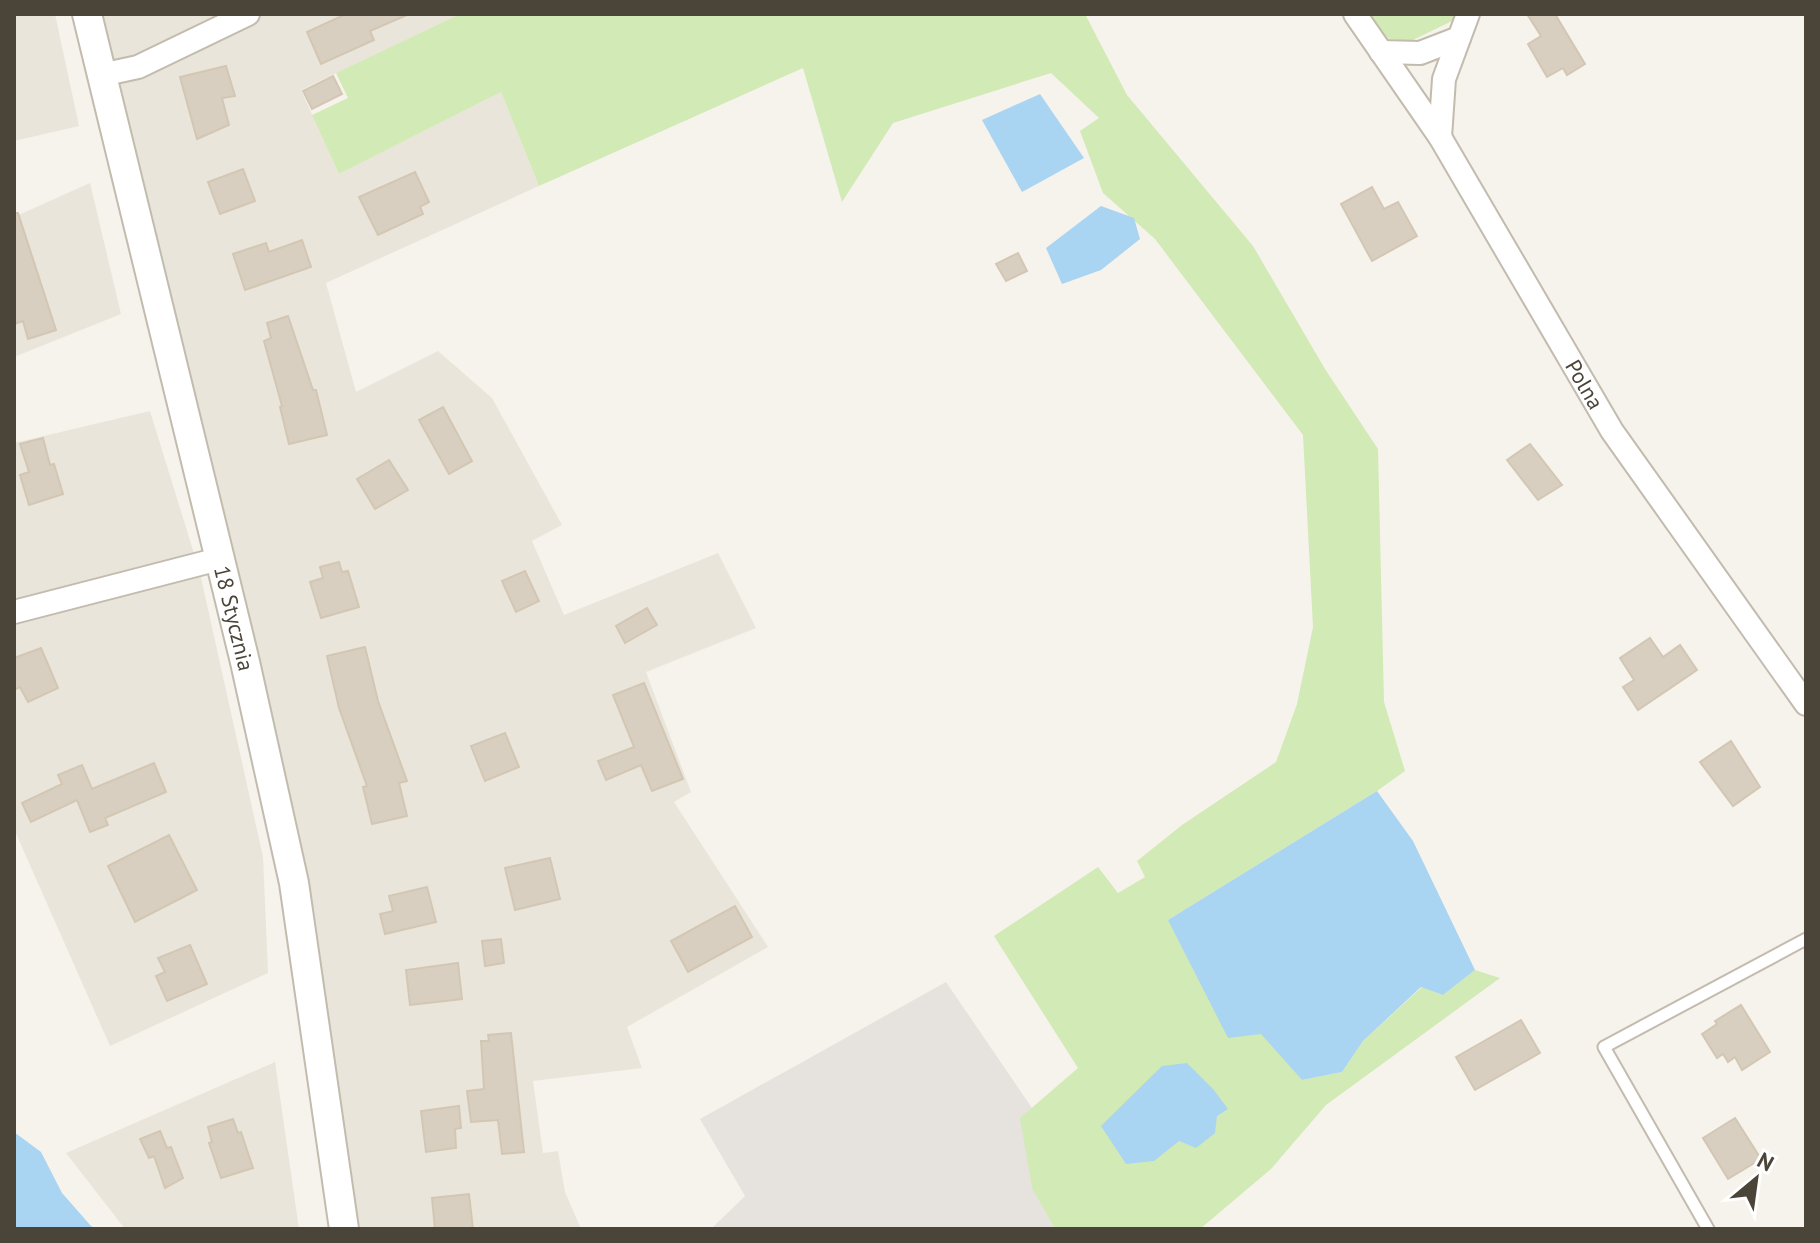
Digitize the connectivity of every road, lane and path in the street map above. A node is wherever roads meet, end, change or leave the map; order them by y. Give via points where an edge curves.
1 (87, 14) edge
2 (248, 14) edge
3 (1355, 14) edge
4 (1468, 14) edge
5 (1459, 38) junction
6 (1381, 52) junction
7 (101, 75) junction
8 (1440, 137) junction
9 (219, 559) junction
10 (14, 612) edge
11 (1806, 704) edge
12 (1806, 939) edge
13 (344, 1229) edge
14 (1708, 1229) edge

1 - 7 street, 18 Stycznia
2 - 7 street via 138,67
3 - 6 street, Polna
4 - 5 street
5 - 6 street via 1420,53
5 - 8 street via 1444,79
6 - 8 street, Polna
7 - 9 street, 18 Stycznia
8 - 11 street, Polna via 1612,431
9 - 10 street
9 - 13 street, 18 Stycznia via 294,883
12 - 14 lane via 1604,1047

